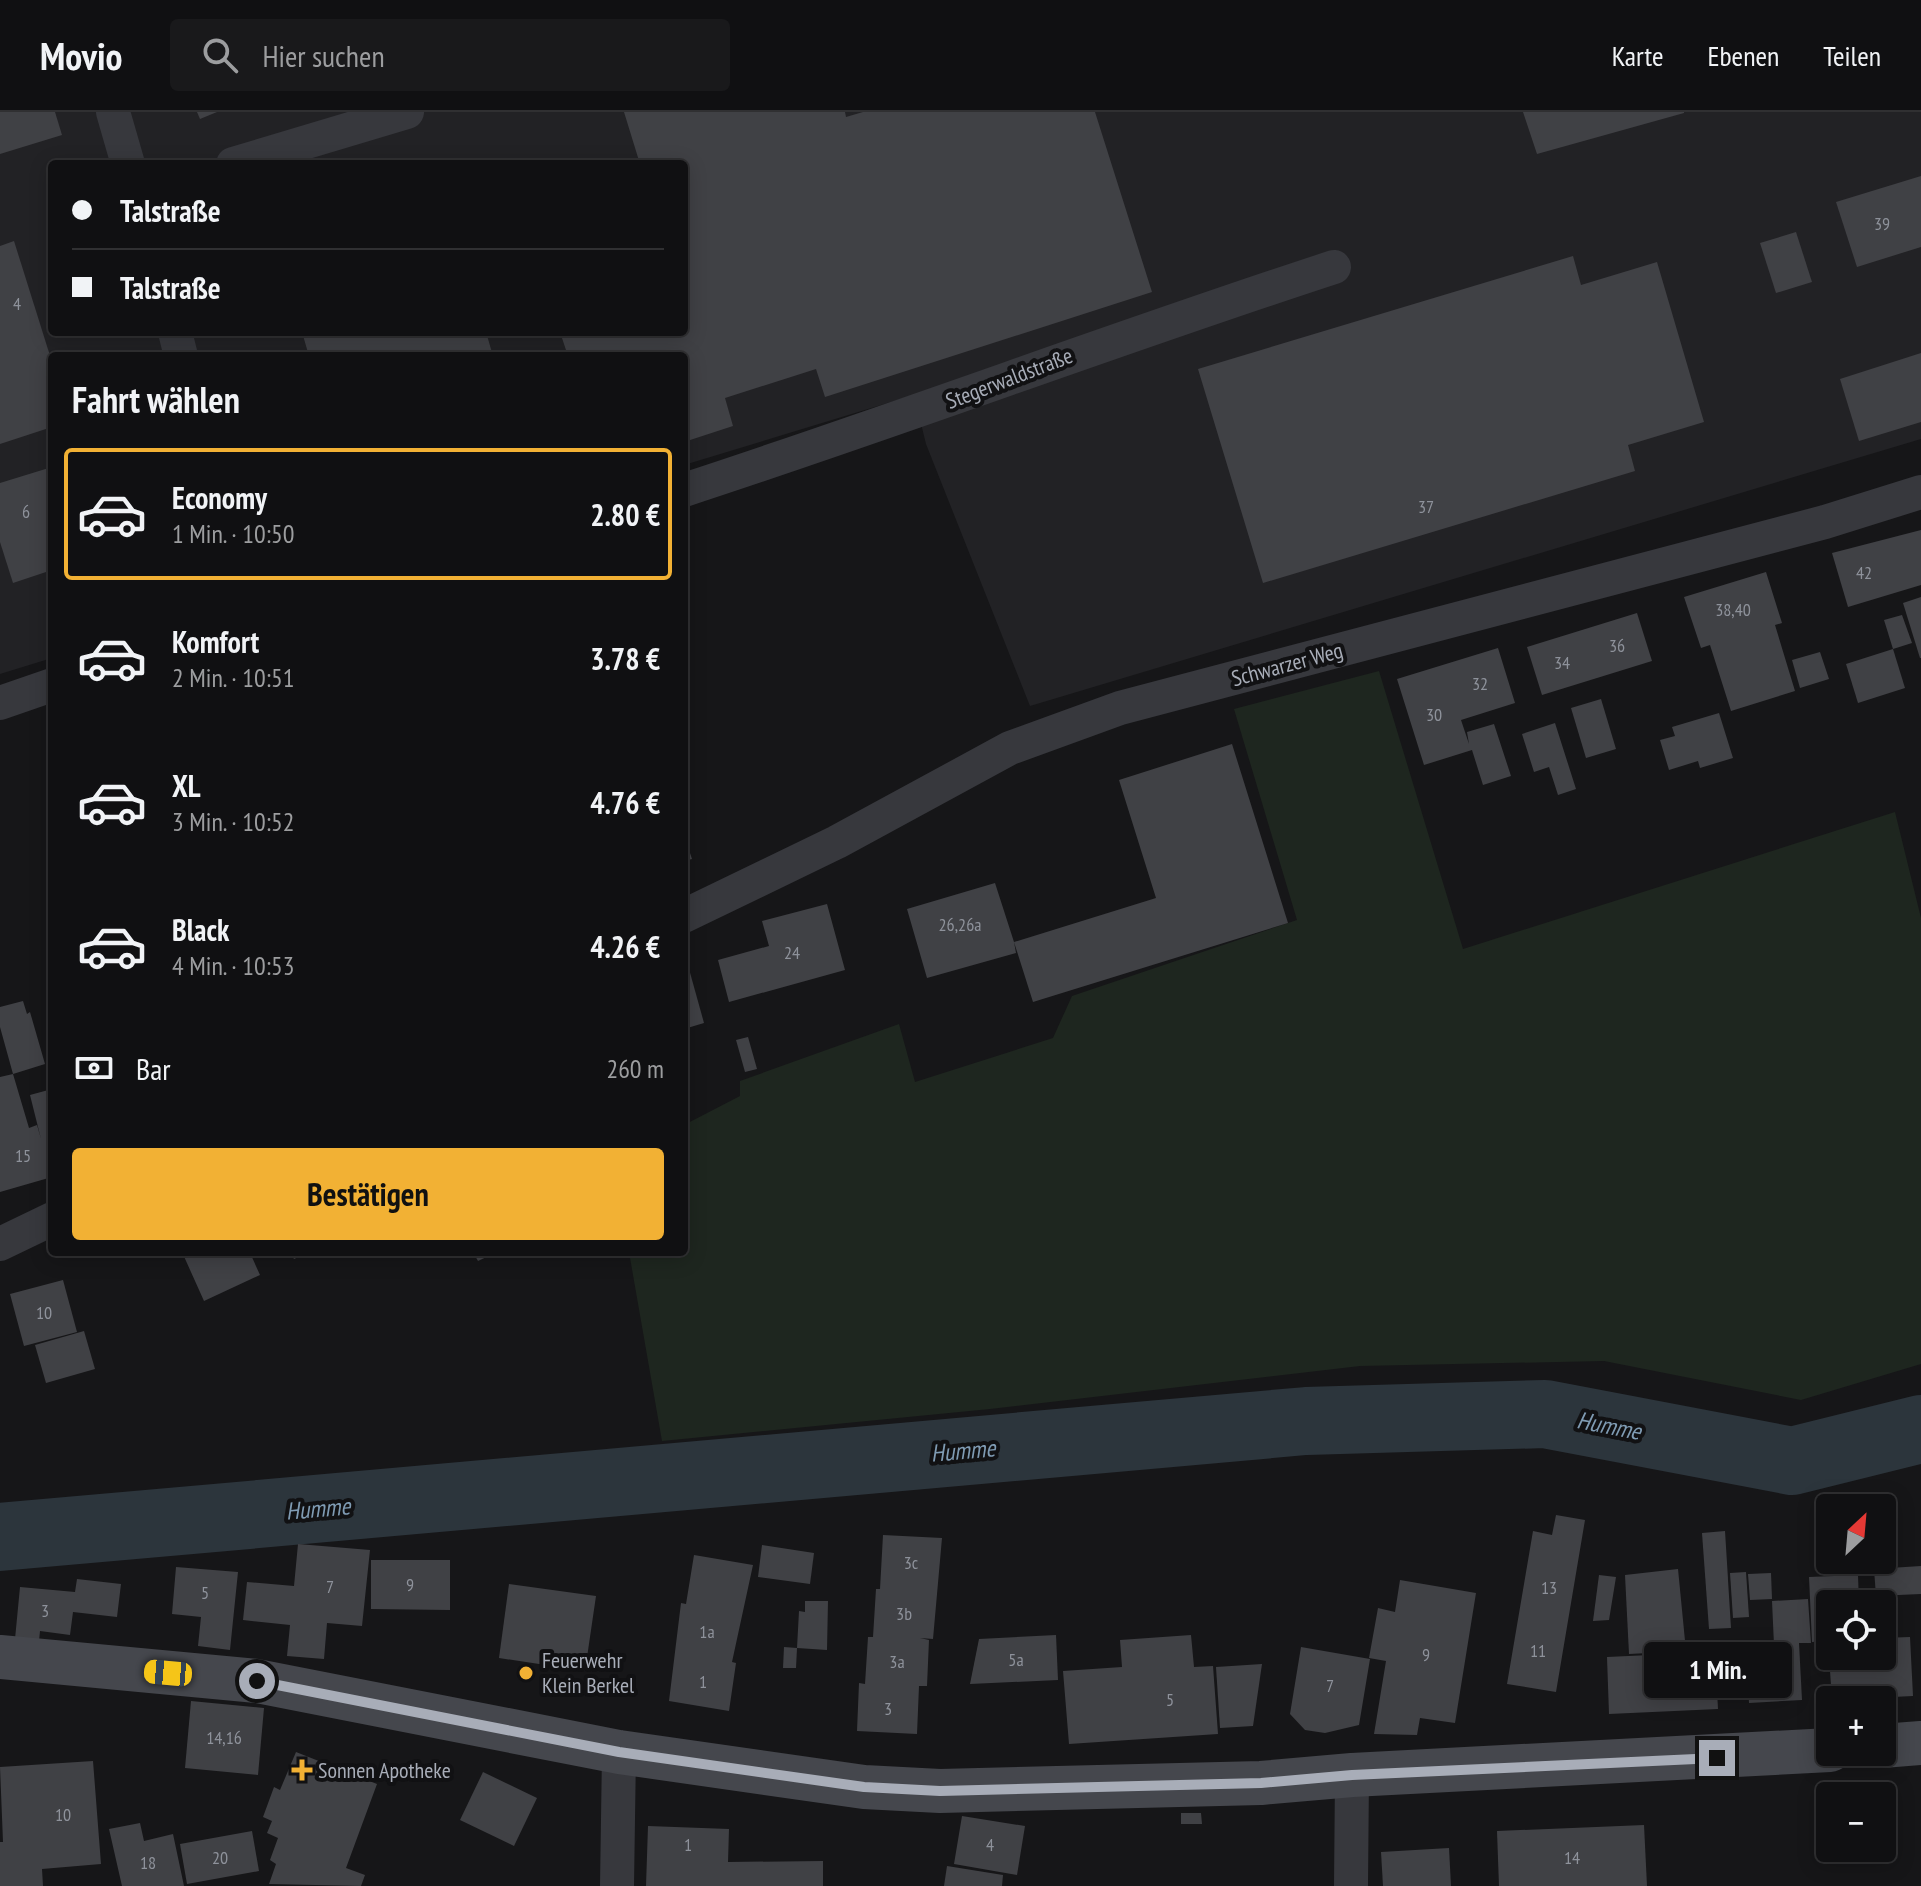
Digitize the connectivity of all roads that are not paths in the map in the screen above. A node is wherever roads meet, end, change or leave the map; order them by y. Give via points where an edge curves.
1 (113, 112) edge
2 (407, 112) edge
3 (127, 160) edge
4 (246, 160) edge
5 (1334, 267) dead end
6 (688, 489) edge
7 (1921, 492) edge
8 (48, 686) edge
9 (0, 703) edge
10 (688, 914) edge
11 (48, 1221) edge
12 (0, 1244) edge
13 (0, 1657) edge
14 (1921, 1743) edge
15 (1896, 1745) edge
16 (1816, 1751) edge
17 (619, 1752) junction
18 (1352, 1775) junction
19 (617, 1886) edge
20 (1351, 1886) edge

1 - 3 street
2 - 4 street
5 - 6 street, Stegerwaldstraße via 1103,342 896,421
7 - 10 street, Schwarzer Weg via 1120,708 1010,748 837,842
8 - 9 street
11 - 12 street
13 - 17 street via 257,1681
14 - 15 street
16 - 18 street
17 - 18 street via 864,1787 940,1791 1261,1783
17 - 19 street
18 - 20 street

